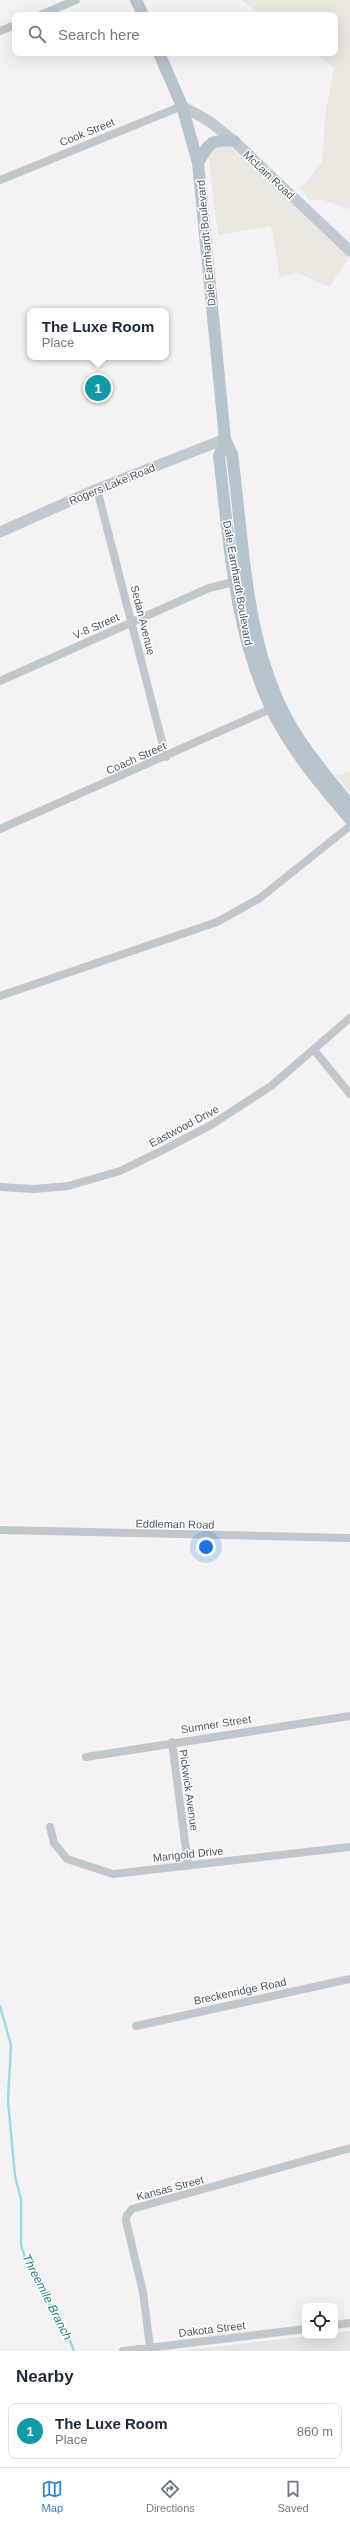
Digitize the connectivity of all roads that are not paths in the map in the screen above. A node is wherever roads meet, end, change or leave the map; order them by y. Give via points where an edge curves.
1 (76, 0) edge
2 (136, 0) edge
3 (47, 12) edge
4 (142, 12) edge
5 (12, 26) edge
6 (0, 31) edge
7 (160, 56) edge
8 (182, 106) junction
9 (234, 141) junction
10 (198, 163) junction
11 (0, 180) edge
12 (350, 250) edge
13 (225, 439) junction
14 (97, 489) junction
15 (0, 532) edge
16 (248, 580) junction
17 (236, 581) junction
18 (132, 623) junction
19 (0, 681) edge
20 (275, 706) junction
21 (166, 757) junction
22 (350, 805) edge
23 (350, 819) edge
24 (350, 826) edge
25 (0, 830) edge
26 (0, 996) edge
27 (350, 1018) edge
28 (314, 1050) junction
29 (350, 1094) edge
30 (0, 1187) edge
31 (0, 1530) edge
32 (350, 1538) edge
33 (350, 1716) edge
34 (172, 1742) junction
35 (86, 1757) dead end
36 (50, 1827) dead end
37 (350, 1847) edge
38 (188, 1865) junction
39 (350, 1979) edge
40 (136, 2026) dead end
41 (350, 2148) edge
42 (350, 2323) edge
43 (338, 2325) edge
44 (302, 2329) edge
45 (150, 2347) junction
46 (122, 2351) edge

1 - 3 street
2 - 4 main road
5 - 6 street
7 - 8 main road, Dale Earnhardt Boulevard
8 - 9 main road, McLain Road via 209,121
8 - 10 main road, Dale Earnhardt Boulevard
8 - 11 street, Cook Street
9 - 10 main road via 218,140 208,144
9 - 12 main road, McLain Road
10 - 13 main road, Dale Earnhardt Boulevard
13 - 14 main road, Rogers Lake Road
13 - 16 main road, Dale Earnhardt Boulevard via 232,454
13 - 17 main road, Dale Earnhardt Boulevard via 219,456
14 - 15 main road, Rogers Lake Road
14 - 18 street, Sedan Avenue
16 - 17 street, V-8 Street
16 - 20 main road, Dale Earnhardt Boulevard via 258,642
17 - 18 street, V-8 Street via 209,588
17 - 20 main road, Dale Earnhardt Boulevard via 250,651
18 - 19 street, V-8 Street
18 - 21 street, Sedan Avenue
20 - 21 street, Coach Street
20 - 22 main road, Dale Earnhardt Boulevard
20 - 23 main road, Dale Earnhardt Boulevard via 306,764
21 - 25 street, Coach Street
24 - 26 street via 260,898 217,922
27 - 28 street, Eastwood Drive
28 - 29 street
28 - 30 street, Eastwood Drive via 240,1107 175,1144 120,1171 68,1186
31 - 32 street, Eddleman Road
33 - 34 street, Sumner Street
34 - 35 street, Sumner Street
34 - 38 street, Pickwick Avenue
36 - 38 street, Marigold Drive via 54,1843 67,1860 112,1874
37 - 38 street, Marigold Drive
39 - 40 street, Breckenridge Road
41 - 45 street, Kansas Street via 132,2209 126,2221 143,2292
42 - 43 street
44 - 45 street, Dakota Street
45 - 46 street, Dakota Street

